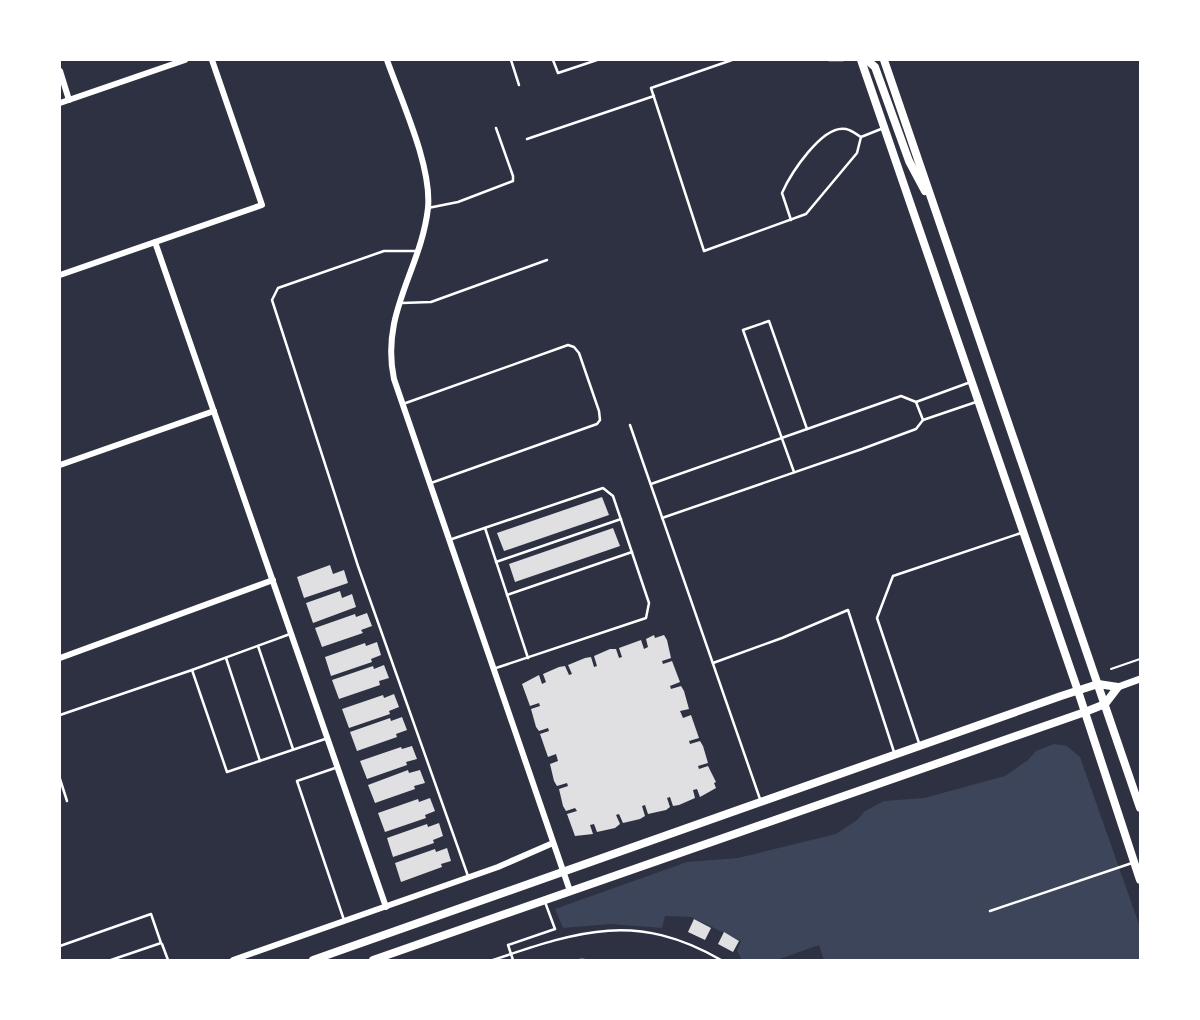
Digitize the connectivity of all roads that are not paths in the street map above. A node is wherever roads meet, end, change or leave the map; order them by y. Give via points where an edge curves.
1 (184, 60) edge
2 (212, 60) edge
3 (387, 60) edge
4 (511, 60) edge
5 (553, 60) edge
6 (597, 60) edge
7 (732, 60) edge
8 (829, 60) edge
9 (843, 60) edge
10 (861, 60) edge
11 (867, 60) edge
12 (884, 60) edge
13 (60, 71) edge
14 (519, 85) dead end
15 (654, 96) junction
16 (69, 100) junction
17 (60, 103) edge
18 (496, 128) dead end
19 (884, 128) junction
20 (861, 137) junction
21 (527, 139) dead end
22 (428, 208) junction
23 (937, 212) junction
24 (791, 220) junction
25 (155, 242) junction
26 (416, 251) junction
27 (547, 260) dead end
28 (60, 275) edge
29 (399, 303) junction
30 (971, 382) junction
31 (978, 401) junction
32 (916, 402) junction
33 (402, 404) junction
34 (214, 411) junction
35 (923, 420) junction
36 (630, 425) dead end
37 (807, 429) junction
38 (781, 439) junction
39 (60, 465) edge
40 (794, 473) junction
41 (430, 483) junction
42 (650, 484) junction
43 (662, 518) junction
44 (621, 519) junction
45 (485, 528) junction
46 (1023, 532) junction
47 (449, 540) junction
48 (632, 552) junction
49 (496, 562) junction
50 (273, 580) junction
51 (507, 595) junction
52 (292, 634) junction
53 (258, 646) junction
54 (60, 658) edge
55 (226, 658) junction
56 (528, 658) junction
57 (713, 663) junction
58 (493, 669) junction
59 (192, 670) junction
60 (1140, 680) edge
61 (1098, 684) junction
62 (1118, 687) junction
63 (1078, 691) junction
64 (1105, 704) junction
65 (1084, 712) junction
66 (60, 715) edge
67 (328, 738) junction
68 (920, 746) junction
69 (294, 750) junction
70 (895, 755) junction
71 (260, 761) junction
72 (338, 767) junction
73 (60, 779) edge
74 (67, 800) dead end
75 (761, 802) junction
76 (1140, 808) edge
77 (553, 843) junction
78 (1135, 862) junction
79 (563, 872) junction
80 (469, 878) junction
81 (1140, 880) edge
82 (569, 891) junction
83 (544, 900) junction
84 (386, 907) junction
85 (989, 911) dead end
86 (344, 921) junction
87 (161, 943) junction
88 (60, 946) edge
89 (511, 954) junction
90 (111, 961) edge
91 (168, 961) edge
92 (233, 961) edge
93 (313, 961) edge
94 (373, 961) edge
95 (493, 961) edge
96 (513, 961) edge
97 (721, 961) edge

1 - 16 street
2 - 25 street via 262,205
3 - 22 street via 422,159
4 - 14 lane
5 - 6 lane via 558,73
7 - 15 lane via 651,88
8 - 9 lane
10 - 19 main road
11 - 23 main road via 875,67 909,161
12 - 23 main road
13 - 16 street
15 - 21 lane
15 - 24 lane via 704,251
16 - 17 street
18 - 22 lane via 513,181
19 - 20 lane
19 - 30 main road
20 - 24 lane via 857,153 806,214
20 - 24 lane via 847,129 834,131 798,163 782,193
22 - 26 street
23 - 61 main road
25 - 28 street
25 - 34 street
26 - 29 street
26 - 80 lane via 384,251 278,288 272,300 358,566
27 - 29 lane via 431,302
29 - 33 street via 390,359
30 - 31 main road
30 - 32 lane
31 - 35 lane
31 - 46 main road
32 - 35 lane
32 - 37 lane via 901,396
33 - 41 street
33 - 41 lane via 568,345 577,349 587,376 600,416 597,424
34 - 39 street
34 - 50 street
35 - 40 lane via 916,429
36 - 42 lane
37 - 38 lane
37 - 38 lane via 769,321 743,330
38 - 40 lane
38 - 42 lane
40 - 43 lane
41 - 47 street
42 - 43 lane
43 - 57 lane
44 - 45 lane via 613,496 603,488
44 - 48 lane
44 - 49 lane
45 - 47 lane
45 - 49 lane
46 - 63 main road
46 - 68 lane via 893,576 877,618
47 - 58 street
48 - 51 lane
48 - 56 lane via 649,603 646,618
49 - 51 lane
50 - 52 street
50 - 54 street
51 - 56 lane
52 - 53 lane
52 - 67 street
53 - 55 lane
53 - 69 lane
55 - 59 lane
55 - 71 lane
56 - 58 lane
57 - 70 lane via 848,610
57 - 75 lane
58 - 77 street
59 - 66 lane
59 - 71 lane via 227,772
60 - 62 street
61 - 62 main road
61 - 63 main road
61 - 64 main road
62 - 64 main road
63 - 65 main road
63 - 68 main road
64 - 65 main road
64 - 76 main road
65 - 78 main road
65 - 82 main road
67 - 69 lane
67 - 72 street
68 - 70 main road
69 - 71 lane
70 - 75 main road
72 - 84 street
72 - 86 lane via 297,781
73 - 74 lane
75 - 79 main road
77 - 79 street
77 - 80 street
78 - 81 main road
78 - 85 lane
79 - 82 street
79 - 93 main road
80 - 84 street
82 - 83 main road
83 - 89 lane via 555,929 508,945
83 - 94 main road
84 - 86 street
86 - 92 street
87 - 88 lane via 151,914
87 - 90 lane
87 - 91 lane
89 - 95 lane
89 - 96 lane
89 - 97 lane via 570,936 623,930 680,940

